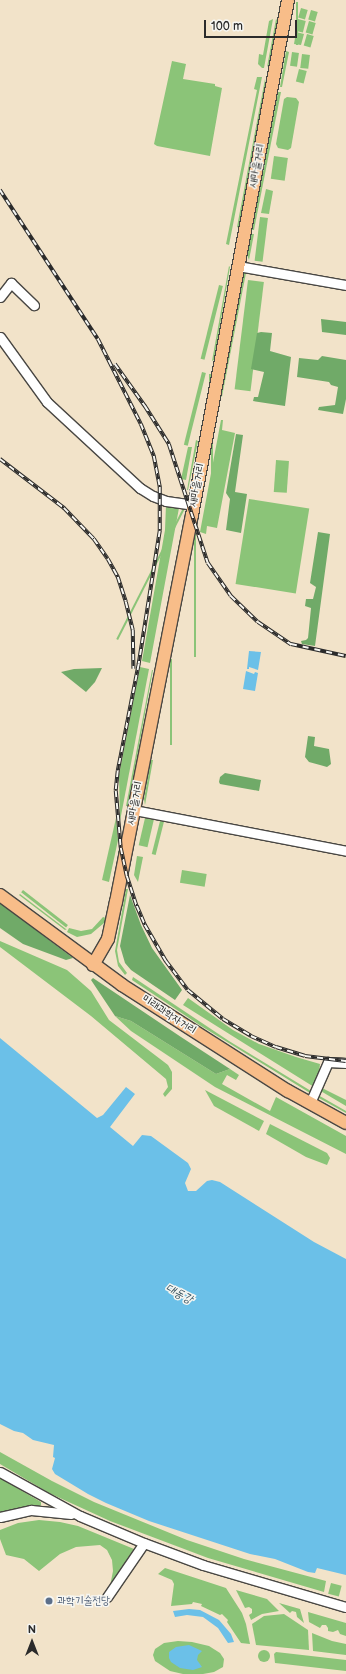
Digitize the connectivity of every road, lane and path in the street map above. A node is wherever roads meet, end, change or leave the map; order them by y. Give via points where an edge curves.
1 (288, 0) edge
2 (238, 266) junction
3 (346, 285) edge
4 (0, 297) edge
5 (34, 305) dead end
6 (0, 336) edge
7 (193, 505) junction
8 (134, 810) junction
9 (346, 851) edge
10 (0, 895) edge
11 (93, 965) junction
12 (346, 1063) edge
13 (310, 1103) junction
14 (346, 1123) edge
15 (0, 1472) edge
16 (80, 1516) junction
17 (0, 1517) edge
18 (144, 1542) junction
19 (107, 1597) dead end
20 (346, 1607) edge

1 - 2 main road, 새마을거리
2 - 3 street
2 - 7 main road, 새마을거리
4 - 5 street via 11,283
6 - 7 street via 47,402 140,488 166,501
7 - 8 main road, 새마을거리
8 - 9 street
8 - 11 main road, 새마을거리 via 108,939
10 - 11 main road, 미래과학자거리
11 - 13 main road, 미래과학자거리
12 - 13 street via 328,1062
13 - 14 main road, 미래과학자거리
15 - 16 street
16 - 17 street via 38,1510
16 - 18 street
18 - 19 street
18 - 20 street via 203,1565

